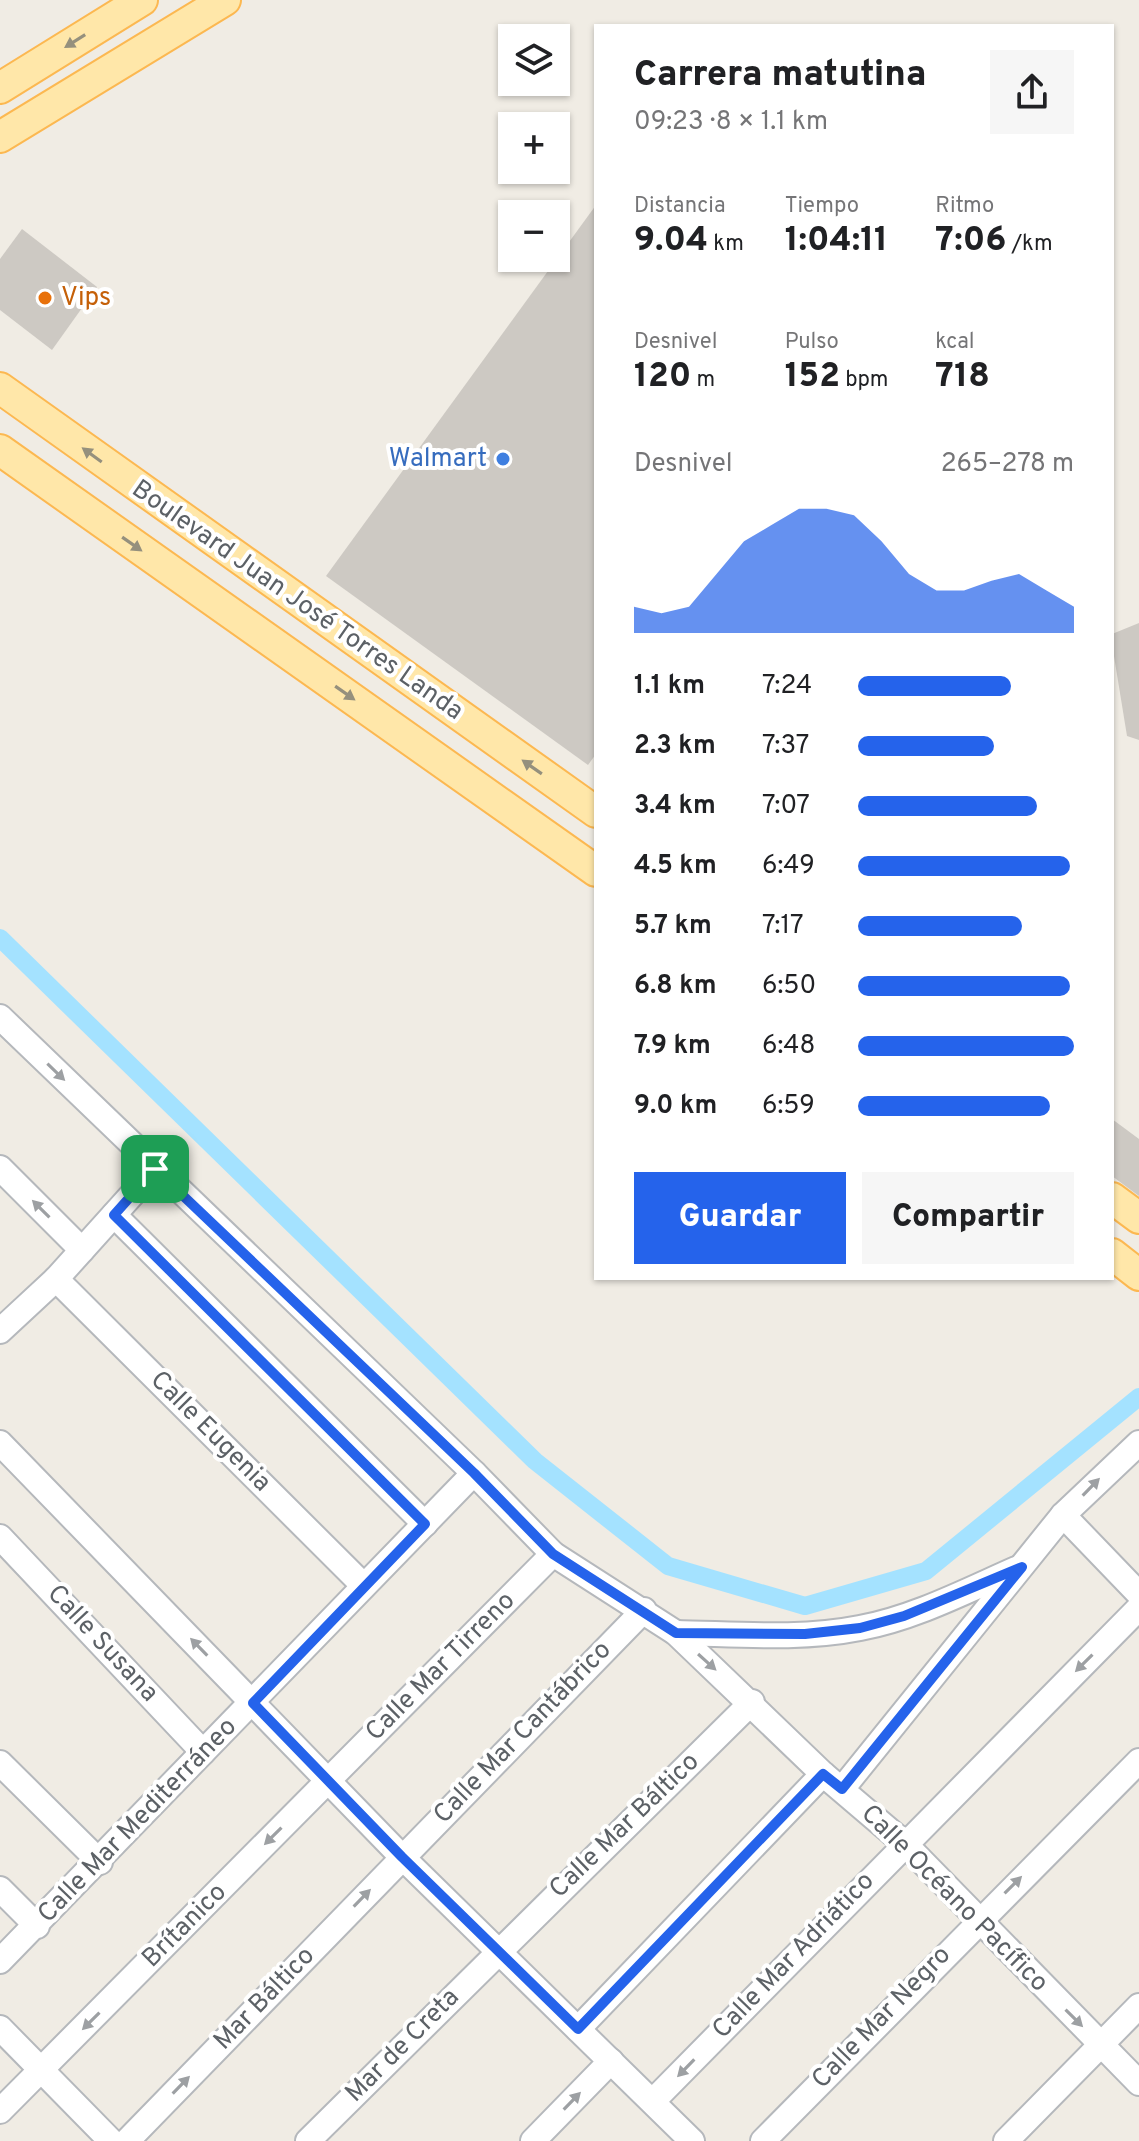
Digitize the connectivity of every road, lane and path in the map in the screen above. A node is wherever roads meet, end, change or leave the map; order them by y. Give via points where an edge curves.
1 (142, 0) edge
2 (225, 0) edge
3 (0, 88) edge
4 (1, 137) edge
5 (0, 388) edge
6 (0, 450) edge
7 (594, 811) edge
8 (594, 870) edge
9 (0, 1017) edge
10 (0, 1168) edge
11 (155, 1169) junction
12 (1114, 1199) edge
13 (114, 1215) junction
14 (1139, 1218) edge
15 (82, 1250) junction
16 (1114, 1256) edge
17 (1139, 1275) edge
18 (56, 1279) junction
19 (3, 1323) edge
20 (0, 1443) edge
21 (1139, 1443) edge
22 (474, 1473) junction
23 (1063, 1515) junction
24 (425, 1524) junction
25 (0, 1537) edge
26 (553, 1554) junction
27 (1022, 1567) junction
28 (363, 1585) junction
29 (1139, 1594) edge
30 (1139, 1608) edge
31 (644, 1610) junction
32 (676, 1633) junction
33 (752, 1702) junction
34 (253, 1703) junction
35 (203, 1752) junction
36 (1139, 1761) edge
37 (0, 1763) edge
38 (823, 1774) junction
39 (328, 1781) junction
40 (842, 1789) junction
41 (904, 1843) junction
42 (402, 1857) junction
43 (100, 1862) junction
44 (0, 1889) edge
45 (978, 1921) junction
46 (37, 1926) junction
47 (498, 1950) junction
48 (0, 1961) edge
49 (1139, 2006) edge
50 (0, 2028) edge
51 (578, 2029) junction
52 (1100, 2045) junction
53 (611, 2061) junction
54 (41, 2071) junction
55 (1139, 2083) edge
56 (653, 2101) junction
57 (0, 2111) edge
58 (111, 2141) edge
59 (127, 2141) edge
60 (308, 2141) edge
61 (533, 2141) edge
62 (692, 2141) edge
63 (763, 2141) edge
64 (1006, 2141) edge

1 -> 3 main road
2 - 4 main road
7 -> 5 main road, Boulevard Juan José Torres Landa
6 -> 8 main road, Boulevard Juan José Torres Landa
9 -> 11 street, Calle Océano Pacífico
15 -> 10 street
11 - 13 street
11 - 22 street, Calle Océano Pacífico
12 - 14 main road
13 - 15 street
13 - 24 street
15 - 18 street
16 - 17 main road
18 - 19 street
18 - 28 street, Calle Eugenia
34 -> 20 street
23 -> 21 street
22 - 24 street, Calle Mar Mediterráneo
22 - 26 street, Calle Océano Pacífico
23 - 27 street
23 - 29 street
24 - 28 street, Calle Mar Mediterráneo
25 - 35 street, Calle Susana
26 - 31 street, Calle Océano Pacífico
26 - 39 street, Calle Mar Tirreno
27 - 32 street via 904,1616 860,1628 805,1634
27 - 40 street
28 - 34 street, Calle Mar Mediterráneo
30 -> 41 street, Calle Mar Adriático
31 - 32 street, Calle Océano Pacífico
31 - 42 street, Calle Mar Cantábrico
32 -> 33 street, Calle Océano Pacífico
33 - 38 street, Calle Océano Pacífico
33 - 47 street, Calle Mar Báltico
34 - 35 street, Calle Mar Mediterráneo
34 - 39 street
35 - 43 street, Calle Mar Mediterráneo
45 -> 36 street, Calle Mar Negro
37 - 43 street
38 - 40 street, Calle Océano Pacífico
38 - 51 street
39 - 42 street
39 -> 54 street, Brítanico
40 - 41 street, Calle Océano Pacífico
41 - 45 street, Calle Océano Pacífico
41 -> 56 street, Calle Mar Adriático
42 - 47 street
59 -> 42 street, Mar Báltico
43 - 46 street, Calle Mar Mediterráneo
44 - 46 street
45 -> 52 street, Calle Océano Pacífico
45 - 63 street, Calle Mar Negro
46 - 48 street, Calle Mar Mediterráneo
47 - 51 street
47 - 60 street, Mar de Creta
49 - 52 street
50 - 54 street
51 - 53 street
52 - 55 street, Calle Océano Pacífico
52 - 64 street
53 - 56 street
61 -> 53 street
54 - 57 street
54 - 58 street
56 - 62 street

